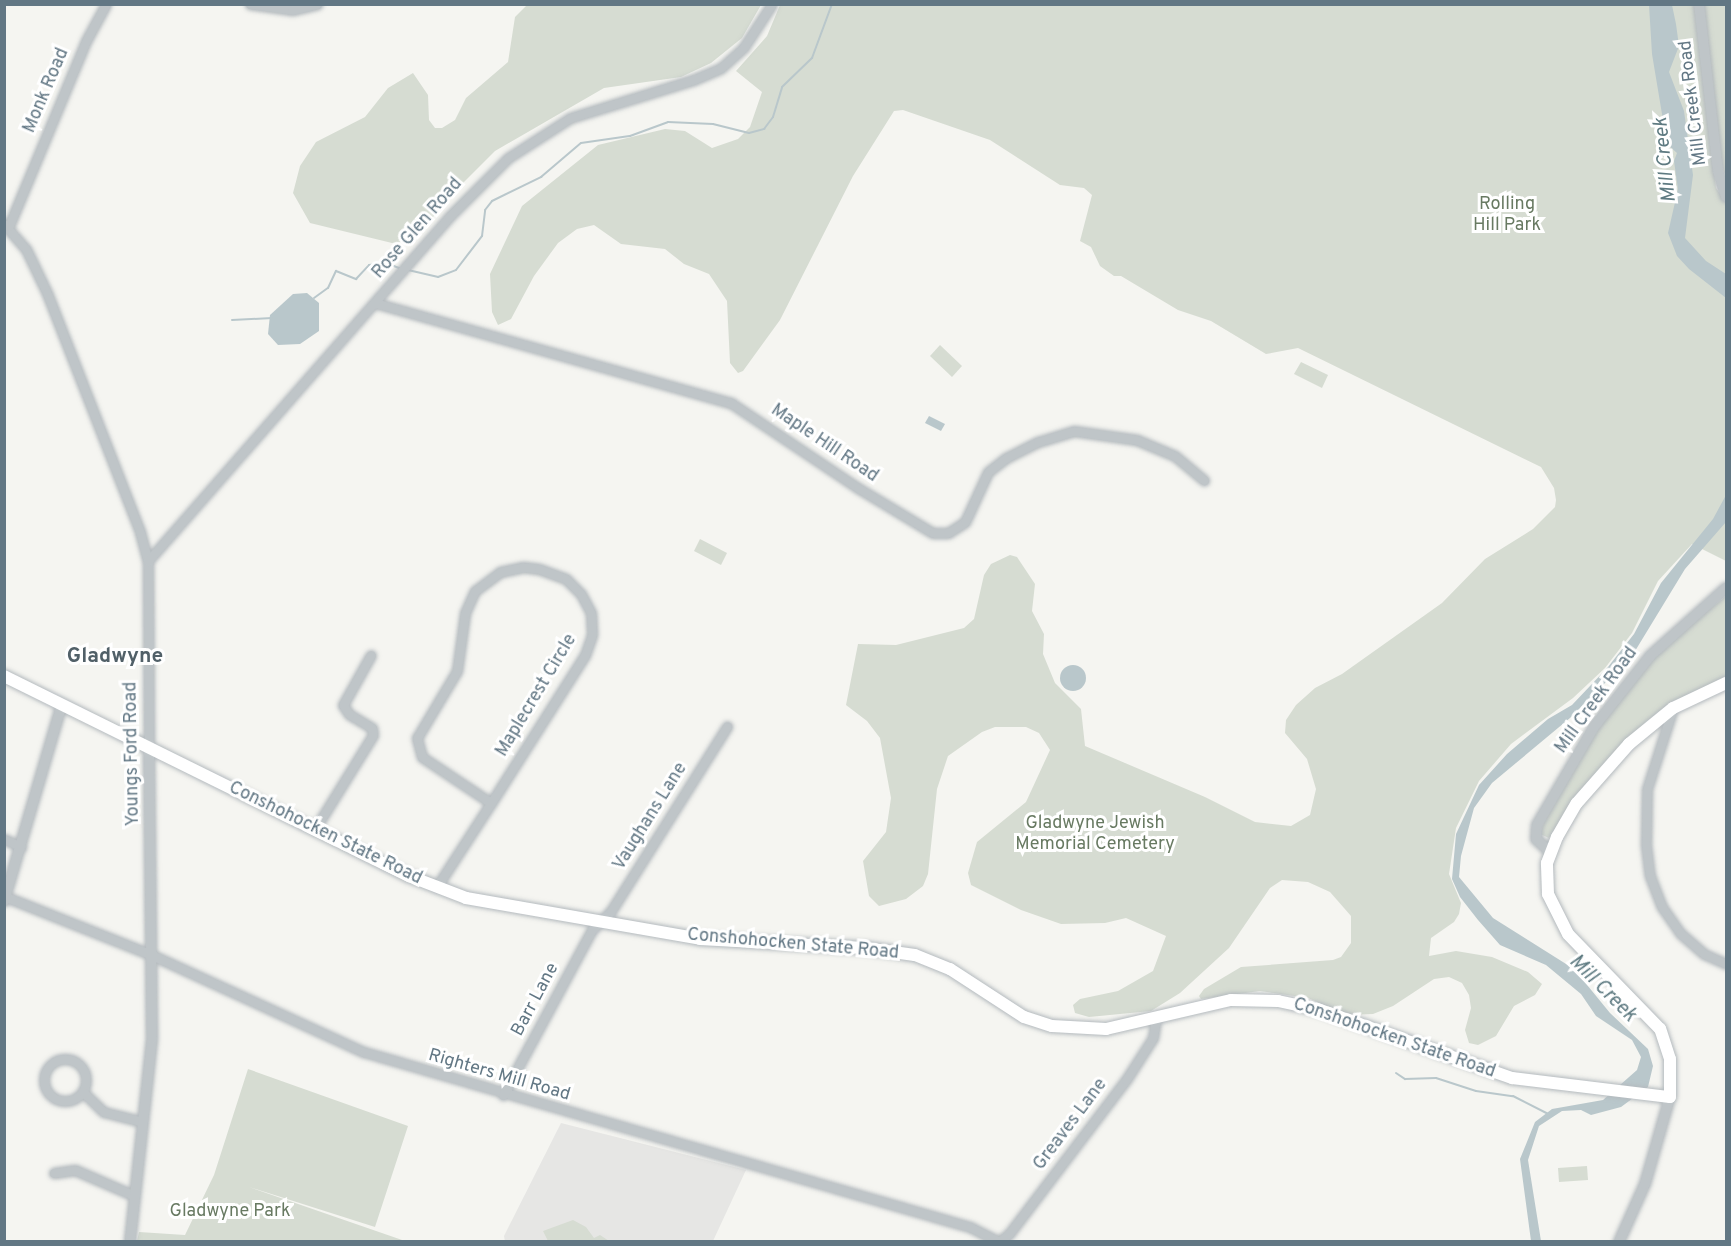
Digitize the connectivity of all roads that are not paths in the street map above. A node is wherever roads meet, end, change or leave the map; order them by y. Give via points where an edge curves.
1 (106, 4) edge
2 (250, 4) edge
3 (317, 4) edge
4 (772, 4) edge
5 (1699, 4) edge
6 (1726, 197) edge
7 (7, 225) edge
8 (375, 303) junction
9 (1204, 480) dead end
10 (148, 561) junction
11 (1726, 588) edge
12 (371, 655) dead end
13 (4, 676) edge
14 (1726, 683) edge
15 (62, 704) junction
16 (1673, 708) junction
17 (727, 727) dead end
18 (149, 747) junction
19 (491, 802) junction
20 (315, 829) junction
21 (4, 839) edge
22 (21, 847) junction
23 (1550, 852) junction
24 (436, 888) junction
25 (5, 899) edge
26 (600, 922) junction
27 (153, 957) junction
28 (1726, 964) edge
29 (1156, 1020) junction
30 (83, 1092) junction
31 (504, 1095) junction
32 (1670, 1097) junction
33 (143, 1122) junction
34 (54, 1173) dead end
35 (135, 1196) junction
36 (130, 1242) edge
37 (999, 1242) edge
38 (1619, 1242) edge

1 - 7 street, Monk Road via 86,41
2 - 3 street via 292,10
4 - 8 street, Rose Glen Road via 744,47 720,68 589,111 534,139 480,184
5 - 6 street, Mill Creek Road via 1718,171
7 - 10 street, Youngs Ford Road via 26,249 47,293 135,516
8 - 9 street, Maple Hill Road via 734,405 933,533 948,533 965,522 988,472 1006,458 1038,442 1074,431 1137,440 1175,456
8 - 10 street, Rose Glen Road
10 - 18 street, Youngs Ford Road
11 - 23 street, Mill Creek Road via 1650,656 1594,727 1537,825 1536,839
12 - 20 street via 343,705 349,714 372,728 373,735
13 - 15 main road, Conshohocken State Road
14 - 16 main road
15 - 18 main road, Conshohocken State Road
15 - 22 street
16 - 23 main road via 1643,730 1603,772 1569,815
16 - 28 street via 1647,789 1650,876 1662,907 1680,933 1704,954
17 - 26 street, Vaughans Lane via 611,911
18 - 20 main road, Conshohocken State Road
18 - 27 street, Youngs Ford Road
19 - 19 street, Maplecrest Circle via 426,760 417,750 417,738 457,671 465,613 475,591 508,570 546,571 566,579 585,600 593,620 591,642
19 - 24 street, Maplecrest Circle
20 - 24 main road, Conshohocken State Road
21 - 22 street
22 - 25 street
23 - 32 main road via 1547,884 1556,914 1577,945 1660,1029 1670,1059
24 - 26 main road, Conshohocken State Road via 482,901
25 - 27 street, Righters Mill Road
26 - 29 main road, Conshohocken State Road via 700,939 874,949 915,956 950,969 1024,1017 1052,1026 1106,1029
26 - 31 street, Barr Lane via 592,930
27 - 31 street, Righters Mill Road via 364,1052
27 - 33 street, Youngs Ford Road via 152,1038
29 - 32 main road, Conshohocken State Road via 1231,1000 1278,1001 1317,1009 1497,1074
29 - 37 street, Greaves Lane via 1153,1038 1126,1080
30 - 30 street via 72,1098 50,1095 42,1085 43,1074 59,1061 78,1064 88,1077
30 - 33 street via 104,1112
31 - 37 street, Righters Mill Road via 970,1227
32 - 38 street via 1645,1184
33 - 35 street, Youngs Ford Road
34 - 35 street via 75,1170
35 - 36 street, Youngs Ford Road

